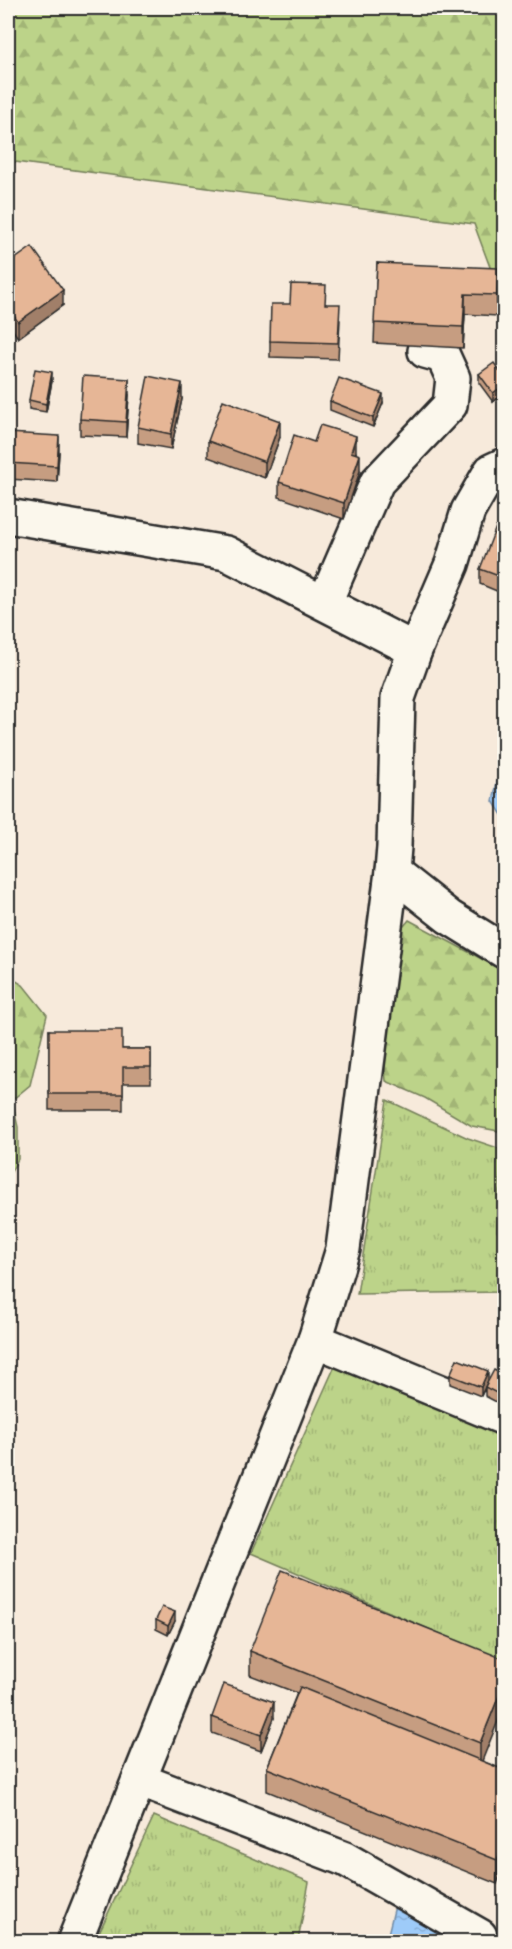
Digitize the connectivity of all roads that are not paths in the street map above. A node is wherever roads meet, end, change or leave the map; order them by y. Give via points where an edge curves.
1 (425, 351) dead end
2 (504, 465) edge
3 (8, 516) edge
4 (325, 602) junction
5 (416, 650) junction
6 (392, 872) junction
7 (504, 951) edge
8 (315, 1340) junction
9 (504, 1418) edge
10 (139, 1779) junction
11 (480, 1936) dead end
12 (74, 1941) edge

1 - 4 street via 443,356 453,378 450,405 377,482
2 - 5 street via 491,471 468,512 452,564
3 - 4 street via 226,554
4 - 5 street
5 - 6 street via 398,699
6 - 7 street via 449,917
6 - 8 street via 344,1249
8 - 9 street
8 - 10 street
10 - 11 street via 345,1859
10 - 12 street

